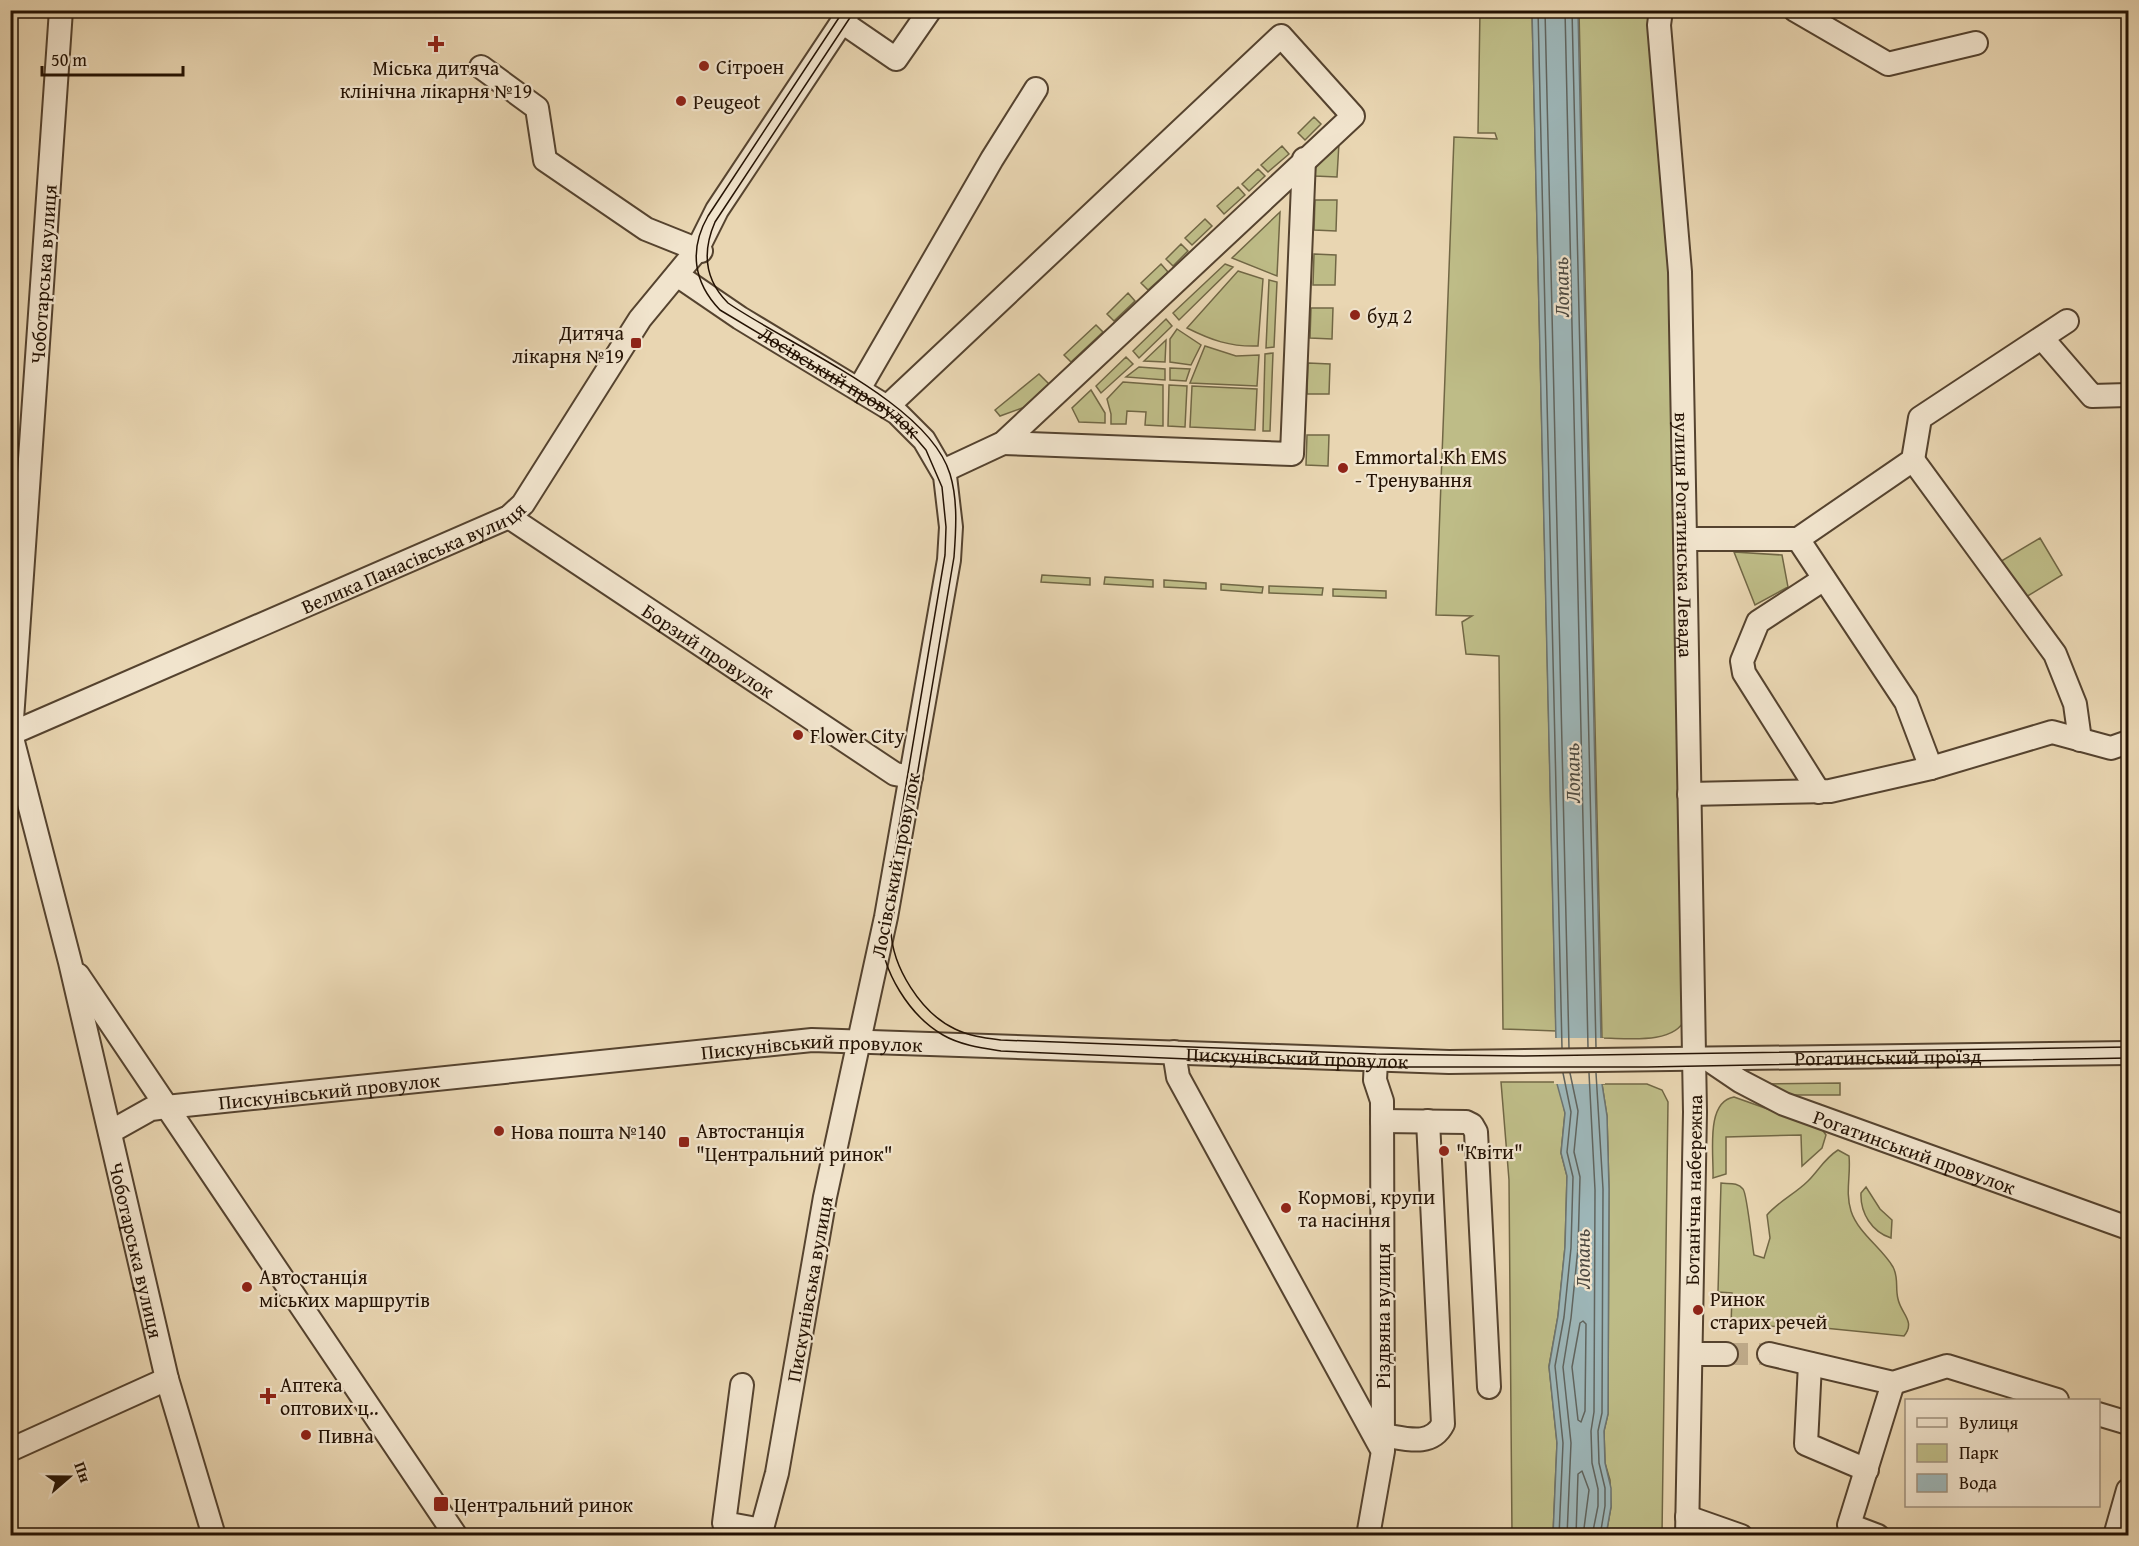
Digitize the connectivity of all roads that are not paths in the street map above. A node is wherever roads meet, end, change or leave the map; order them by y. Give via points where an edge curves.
1 (61, 10) edge
2 (930, 10) edge
3 (1661, 10) edge
4 (1795, 10) edge
5 (846, 16) edge
6 (1976, 43) dead end
7 (480, 68) dead end
8 (1036, 89) dead end
9 (1304, 159) junction
10 (700, 248) junction
11 (677, 275) junction
12 (718, 302) junction
13 (2067, 321) dead end
14 (2042, 338) junction
15 (859, 389) junction
16 (2128, 395) edge
17 (888, 406) junction
18 (1004, 443) junction
19 (1913, 459) junction
20 (942, 471) junction
21 (509, 517) junction
22 (1685, 539) junction
23 (1798, 539) junction
24 (1824, 579) junction
25 (11, 734) edge
26 (2080, 740) junction
27 (2128, 742) edge
28 (1931, 768) junction
29 (911, 777) junction
30 (1819, 792) junction
31 (1689, 794) junction
32 (70, 962) junction
33 (860, 1043) junction
34 (1174, 1052) junction
35 (2128, 1053) edge
36 (1701, 1060) junction
37 (1376, 1061) junction
38 (1647, 1061) joint
39 (166, 1107) junction
40 (1382, 1121) junction
41 (1428, 1121) junction
42 (111, 1132) junction
43 (2128, 1228) edge
44 (1691, 1354) junction
45 (1726, 1354) tunnel mouth
46 (1769, 1354) tunnel mouth
47 (1810, 1364) junction
48 (167, 1379) junction
49 (1893, 1383) junction
50 (742, 1385) dead end
51 (1489, 1387) dead end
52 (2051, 1399) edge
53 (2100, 1415) edge
54 (2128, 1423) edge
55 (1383, 1443) junction
56 (10, 1450) edge
57 (1867, 1470) junction
58 (2128, 1490) edge
59 (1687, 1527) edge
60 (1848, 1531) edge
61 (761, 1533) edge
62 (214, 1536) edge
63 (456, 1536) edge
64 (1368, 1536) edge
65 (1742, 1536) edge
66 (1878, 1536) edge
67 (2115, 1536) edge

1 - 25 street, Чоботарська вулиця
2 - 5 street via 896,59
3 - 22 street, вулиця Рогатинська Левада via 1659,25 1680,272
4 - 6 street via 1888,64
5 - 10 street, Велика Панасівська вулиця via 717,210
7 - 10 street via 537,108 545,160 646,229
8 - 15 street
9 - 17 street via 1353,116 1281,36
9 - 18 street
9 - 18 street via 1292,454
10 - 11 street, Велика Панасівська вулиця
10 - 12 street via 704,275
11 - 12 street, Лосівський провулок
11 - 21 street, Велика Панасівська вулиця via 640,320 522,504
12 - 15 street, Лосівський провулок
13 - 14 street
14 - 16 street via 2092,396
14 - 19 street via 1920,418
15 - 17 street, Лосівський провулок
17 - 20 street, Лосівський провулок via 916,430
18 - 20 street
19 - 23 street
19 - 26 street via 2055,654 2076,704
20 - 29 street, Лосівський провулок via 950,500 949,560
21 - 25 street, Велика Панасівська вулиця
21 - 29 street, Борзий провулок via 895,774
22 - 23 street
22 - 31 street, вулиця Рогатинська Левада
23 - 24 street
24 - 28 street via 1906,702
24 - 30 street via 1758,622 1743,661 1744,673
25 - 32 street, Чоботарська вулиця
26 - 27 street via 2111,748
26 - 28 street via 2052,732
28 - 30 street
29 - 33 street, Лосівський провулок
30 - 31 street
31 - 36 street, вулиця Рогатинська Левада
32 - 39 street, Чоботарська вулиця
32 - 42 street, Чоботарська вулиця
33 - 34 street, Пискунівський провулок
33 - 39 street, Пискунівський провулок via 812,1040
33 - 61 street, Пискунівська вулиця via 825,1197 777,1473
34 - 37 street, Пискунівський провулок
34 - 55 street via 1178,1077
35 - 36 street, Рогатинський проїзд
36 - 38 street, Рогатинський проїзд
36 - 43 street, Рогатинський провулок via 1784,1104
36 - 44 street, Ботанічна набережна
37 - 38 street, Пискунівський провулок
37 - 40 street, Різдвяна вулиця
39 - 42 street, Пискунівський провулок via 152,1109
39 - 63 street, Чоботарська вулиця
40 - 41 street
40 - 55 street, Різдвяна вулиця
41 - 51 street via 1466,1122 1476,1132
41 - 55 street via 1443,1424 1435,1437 1426,1440
42 - 48 street, Чоботарська вулиця
44 - 45 street
44 - 59 street, Ботанічна набережна
46 - 47 street
47 - 49 street
47 - 57 street via 1806,1444
48 - 56 street
48 - 62 street, Чоботарська вулиця
49 - 52 street via 1947,1366
49 - 57 street
50 - 61 street via 724,1523
53 - 54 street
55 - 64 street, Різдвяна вулиця
57 - 60 street
58 - 67 street
59 - 65 street
60 - 66 street

